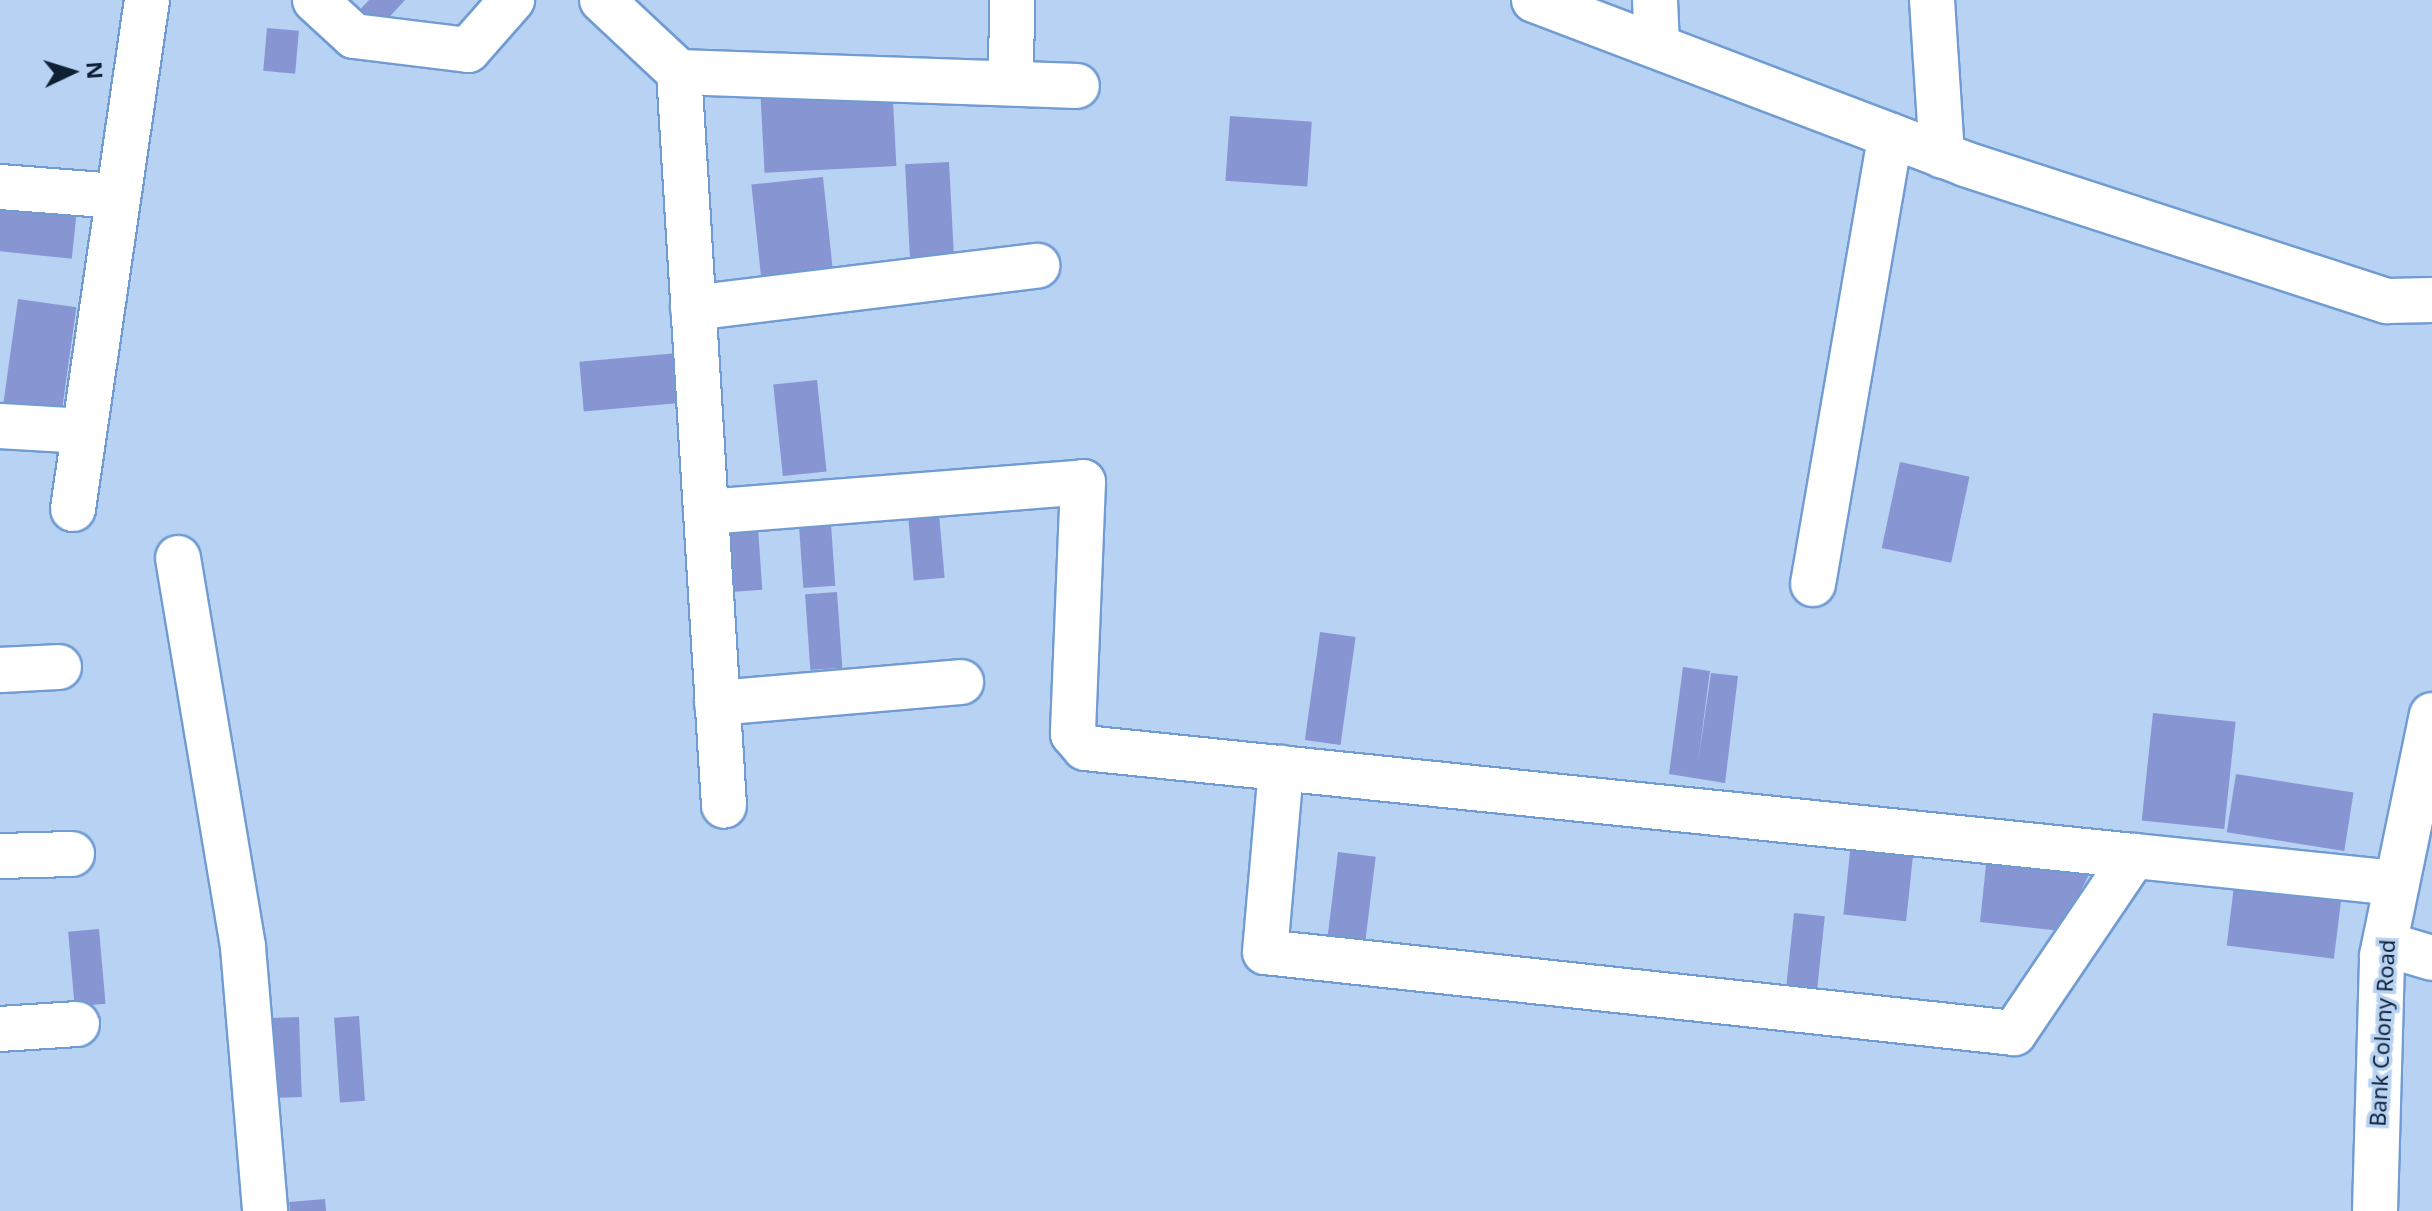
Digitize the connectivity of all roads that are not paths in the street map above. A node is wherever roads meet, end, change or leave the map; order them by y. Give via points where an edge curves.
1 (147, 0) edge
2 (315, 0) edge
3 (512, 0) edge
4 (602, 0) edge
5 (1012, 0) edge
6 (1534, 0) edge
7 (1655, 0) edge
8 (1932, 0) edge
9 (1657, 46) junction
10 (679, 72) junction
11 (1011, 81) junction
12 (1077, 86) dead end
13 (1890, 136) junction
14 (1942, 156) junction
15 (0, 187) edge
16 (118, 196) junction
17 (1037, 266) dead end
18 (2432, 300) edge
19 (693, 308) junction
20 (0, 426) edge
21 (84, 431) junction
22 (73, 509) dead end
23 (706, 512) junction
24 (178, 558) dead end
25 (1813, 584) dead end
26 (59, 667) dead end
27 (0, 670) edge
28 (961, 682) dead end
29 (717, 703) junction
30 (2432, 715) edge
31 (1281, 768) junction
32 (2425, 786) edge
33 (724, 806) dead end
34 (72, 854) dead end
35 (0, 856) edge
36 (2134, 856) junction
37 (2397, 883) junction
38 (2385, 944) junction
39 (2432, 958) edge
40 (77, 1024) dead end
41 (0, 1029) edge
42 (265, 1211) edge
43 (2375, 1211) edge

1 - 16 street
2 - 3 street via 354,36 468,50
4 - 10 street
5 - 11 street
6 - 9 street
7 - 9 street
8 - 14 street
9 - 13 street
10 - 11 street
10 - 19 street
11 - 12 street
13 - 14 street
13 - 25 street
14 - 18 street via 2387,301
15 - 16 street
16 - 21 street
17 - 19 street
19 - 23 street
20 - 21 street
21 - 22 street
23 - 29 street
23 - 31 street via 1083,482 1073,734 1085,748
24 - 42 street via 243,947
26 - 27 street
28 - 29 street
29 - 33 street
30 - 32 street, Bank Colony Road
31 - 36 street
31 - 36 street via 1265,952 2014,1033
32 - 37 street, Bank Colony Road
34 - 35 street
36 - 37 street
37 - 38 street, Bank Colony Road
38 - 39 street
38 - 43 street, Bank Colony Road
40 - 41 street

